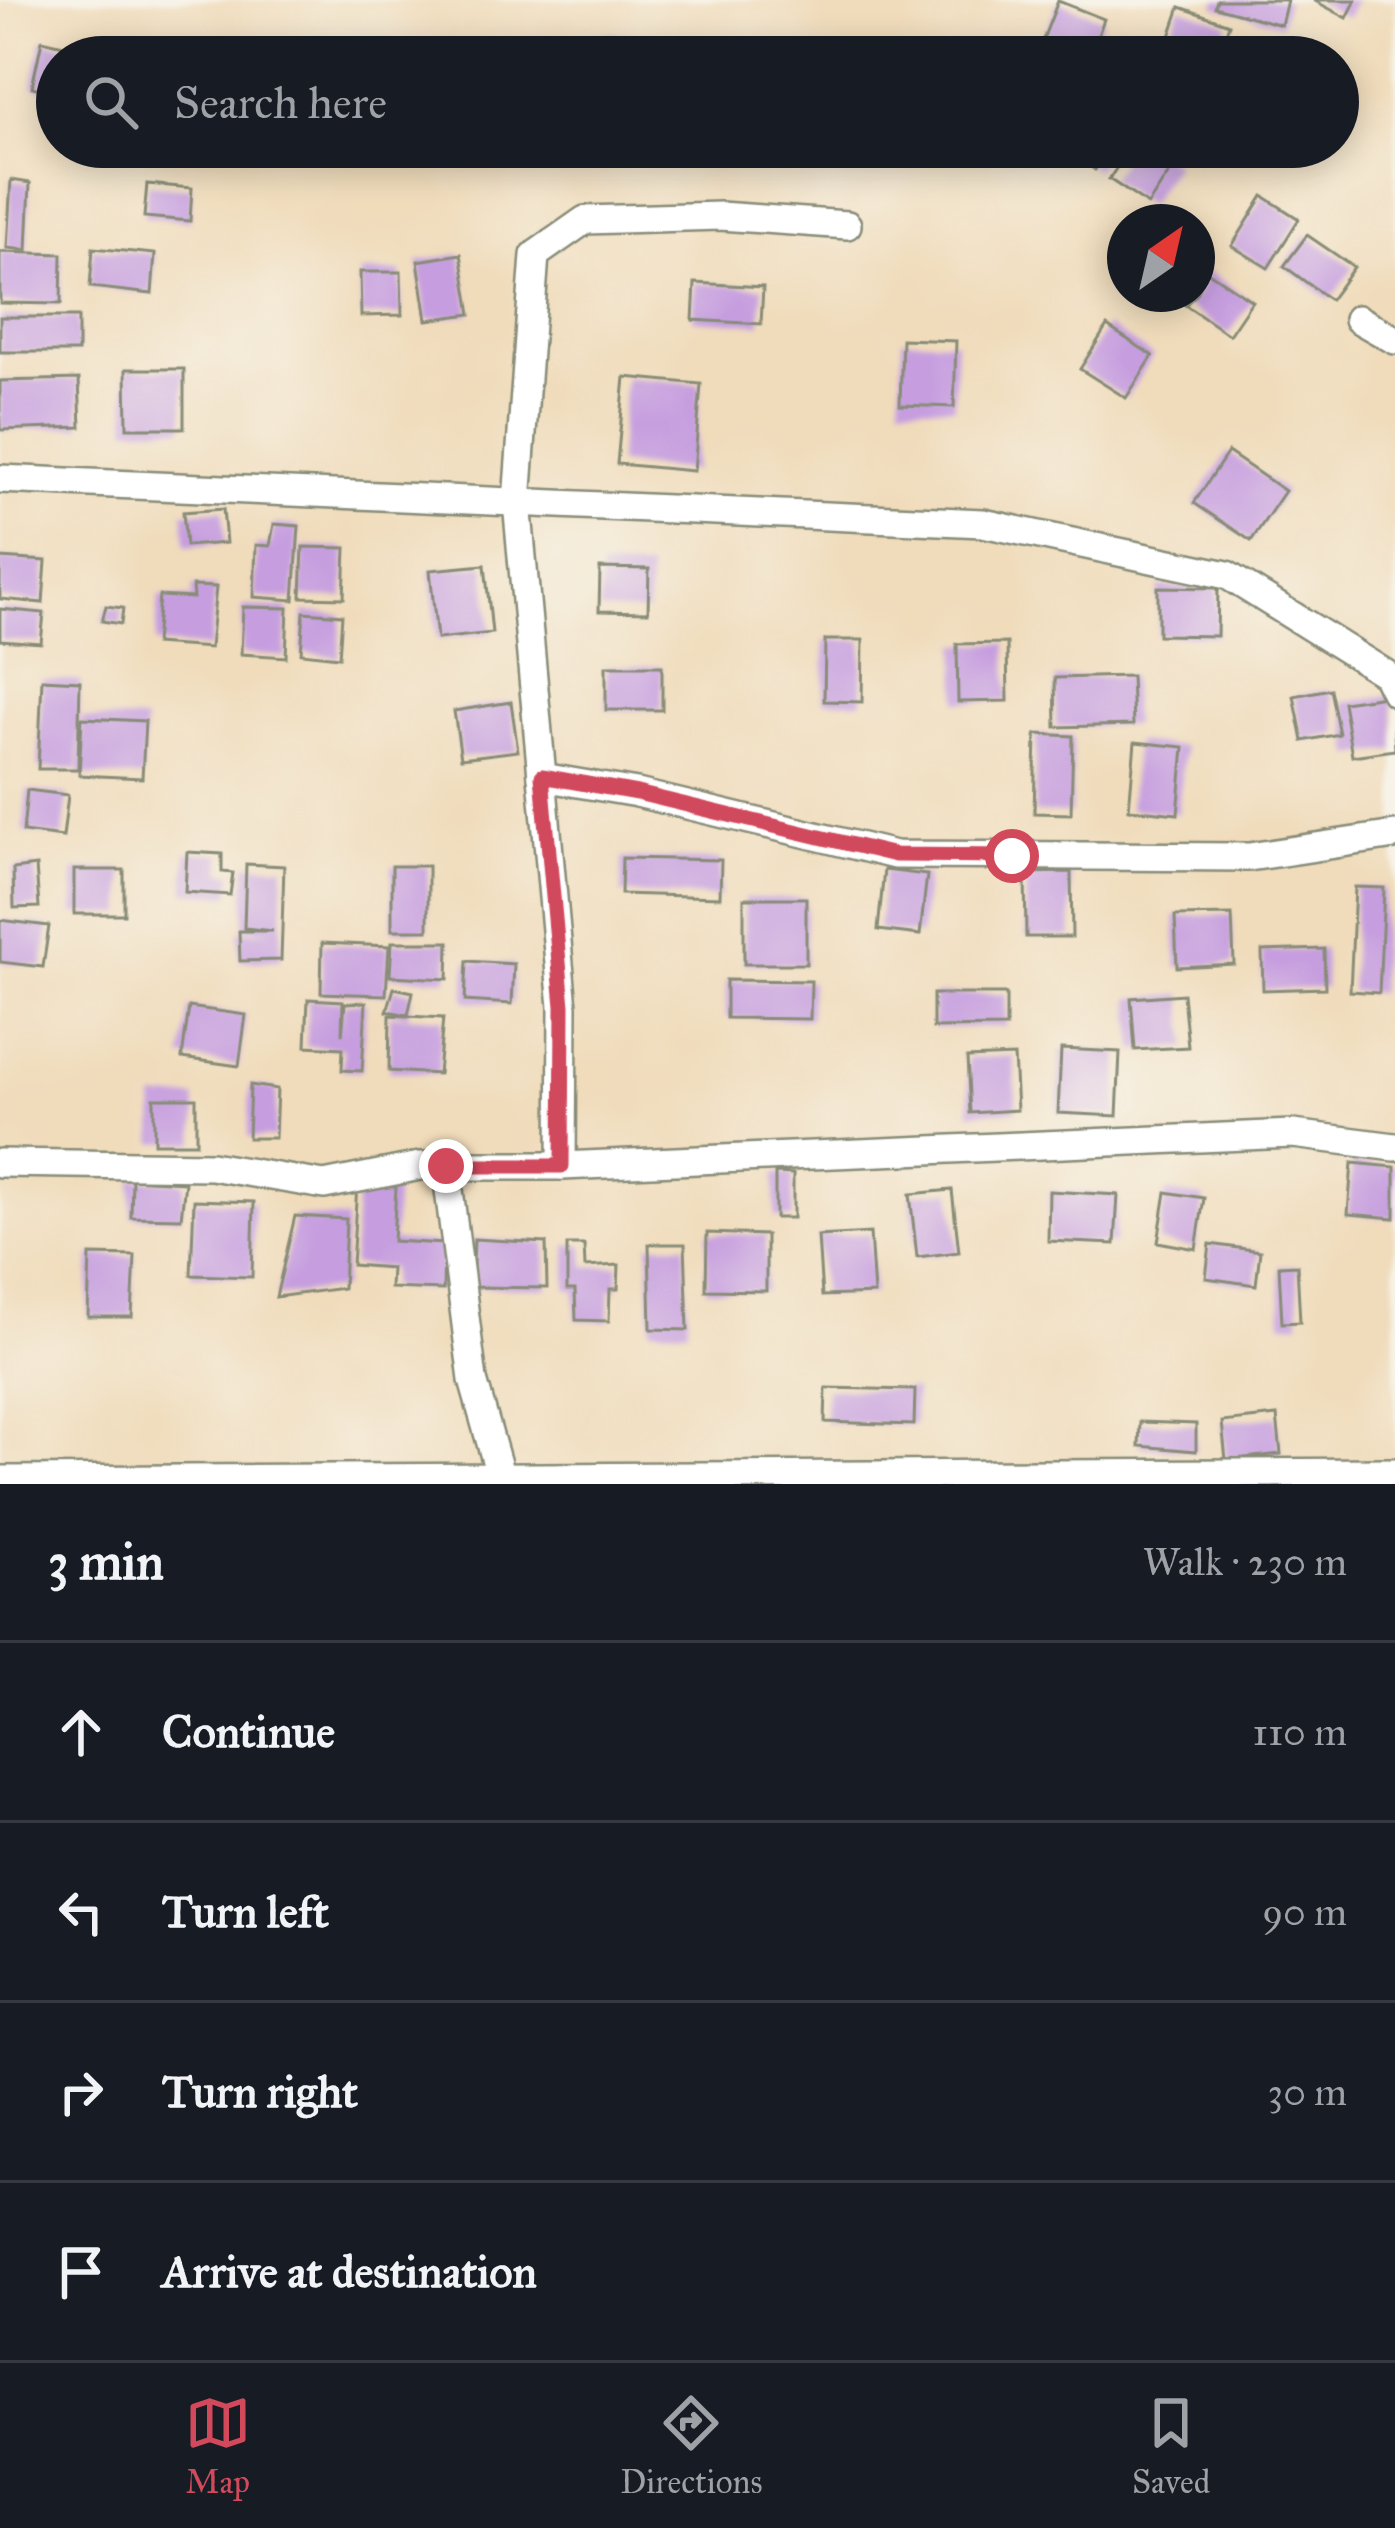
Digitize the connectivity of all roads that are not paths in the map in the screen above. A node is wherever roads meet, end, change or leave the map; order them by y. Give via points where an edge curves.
1 (847, 225) dead end
2 (1358, 319) dead end
3 (1395, 340) edge
4 (0, 479) edge
5 (517, 502) junction
6 (1395, 692) edge
7 (542, 776) junction
8 (1395, 835) edge
9 (1395, 1147) edge
10 (0, 1163) edge
11 (446, 1166) junction
12 (562, 1166) junction
13 (1395, 1472) edge
14 (502, 1478) junction
15 (0, 1480) edge
16 (709, 1482) edge

1 - 5 street via 720,216 585,220 535,255
2 - 3 street
4 - 5 street
5 - 6 street via 983,523 1205,570 1227,575 1386,674
5 - 7 street
7 - 8 street via 895,855 1249,856
7 - 12 street via 563,1006
9 - 12 street via 1294,1134
10 - 11 street via 212,1166 324,1185
11 - 12 street
11 - 14 street via 473,1380
13 - 16 street
14 - 15 street
14 - 16 street

